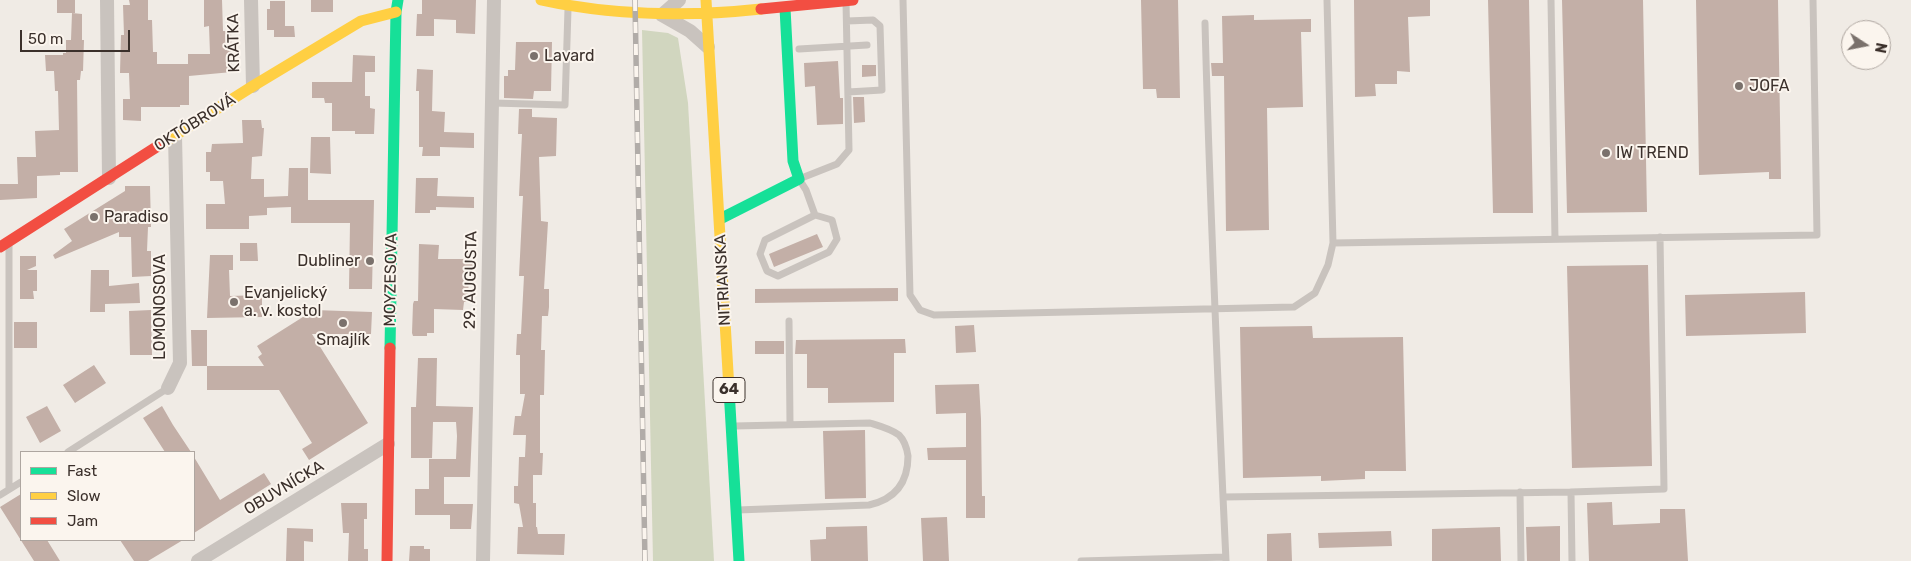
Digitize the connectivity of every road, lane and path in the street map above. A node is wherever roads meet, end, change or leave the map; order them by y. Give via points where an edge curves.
1 (107, 0) edge
2 (251, 0) edge
3 (398, 0) edge
4 (494, 0) edge
5 (541, 0) edge
6 (679, 0) edge
7 (706, 0) edge
8 (738, 0) edge
9 (903, 0) edge
10 (1326, 0) edge
11 (1550, 0) edge
12 (1813, 0) edge
13 (850, 1) edge
14 (568, 6) junction
15 (785, 8) junction
16 (751, 10) junction
17 (396, 12) junction
18 (707, 13) junction
19 (662, 14) junction
20 (847, 21) junction
21 (1205, 23) dead end
22 (867, 45) dead end
23 (847, 46) junction
24 (708, 47) junction
25 (799, 49) dead end
26 (253, 86) junction
27 (848, 92) junction
28 (493, 103) junction
29 (175, 136) junction
30 (109, 178) junction
31 (799, 179) junction
32 (815, 215) junction
33 (720, 219) junction
34 (1660, 237) junction
35 (1555, 239) junction
36 (1333, 243) junction
37 (4, 244) edge
38 (1214, 310) junction
39 (789, 321) dead end
40 (168, 388) joint
41 (790, 424) junction
42 (731, 426) junction
43 (388, 444) junction
44 (70, 451) edge
45 (20, 483) edge
46 (9, 490) junction
47 (1520, 492) junction
48 (1571, 492) junction
49 (0, 495) edge
50 (1223, 496) junction
51 (736, 510) junction
52 (1226, 559) edge
53 (198, 561) edge
54 (386, 561) edge
55 (483, 561) edge
56 (739, 561) edge
57 (1082, 561) edge
58 (1521, 561) edge
59 (1572, 561) edge

1 - 30 street
2 - 26 street, KRÁTKA
3 - 17 street, MOYZESOVA
4 - 28 street, 29. AUGUSTA
5 - 14 street
6 - 19 street
7 - 18 street, NITRIANSKA / 64
8 - 16 street
9 - 38 lane via 910,295 920,310 934,316
10 - 36 lane
11 - 35 lane
12 - 34 lane via 1817,235
13 - 15 street
13 - 20 lane
14 - 19 street
14 - 28 lane via 565,105
15 - 16 street
15 - 31 street via 793,161
16 - 18 street
17 - 26 street, OKTÓBROVÁ via 364,19
17 - 43 street, MOYZESOVA
18 - 19 street
18 - 24 street, NITRIANSKA / 64
19 - 24 street via 690,30
20 - 23 lane
20 - 27 lane via 874,20 880,26 882,90
21 - 38 lane
22 - 23 lane
23 - 25 lane
23 - 27 lane
24 - 33 street, NITRIANSKA / 64
26 - 29 street, OKTÓBROVÁ
27 - 31 lane via 849,150 837,164
28 - 55 street, 29. AUGUSTA
29 - 30 street, OKTÓBROVÁ
29 - 40 street, LOMONOSOVA via 180,363
30 - 37 street, OKTÓBROVÁ
31 - 32 lane
31 - 33 street
32 - 32 lane via 765,240 760,254 767,271 778,276 829,252 837,239 832,220
33 - 42 street, NITRIANSKA / 64
34 - 35 lane
34 - 48 lane via 1664,489
35 - 36 lane
36 - 38 lane via 1315,293 1294,307
37 - 46 lane
38 - 50 lane
39 - 41 lane
40 - 44 lane, LOMONOSOVA
41 - 42 lane
41 - 51 lane via 870,423 886,428 900,436 907,449 908,470 902,484 892,496 869,505
42 - 51 street, NITRIANSKA / 64
43 - 53 street, OBUVNÍCKA
43 - 54 street, MOYZESOVA
45 - 46 lane
46 - 49 lane
47 - 48 lane
47 - 50 lane
47 - 58 lane
48 - 59 lane
50 - 52 lane
51 - 56 street, NITRIANSKA / 64
52 - 57 lane

